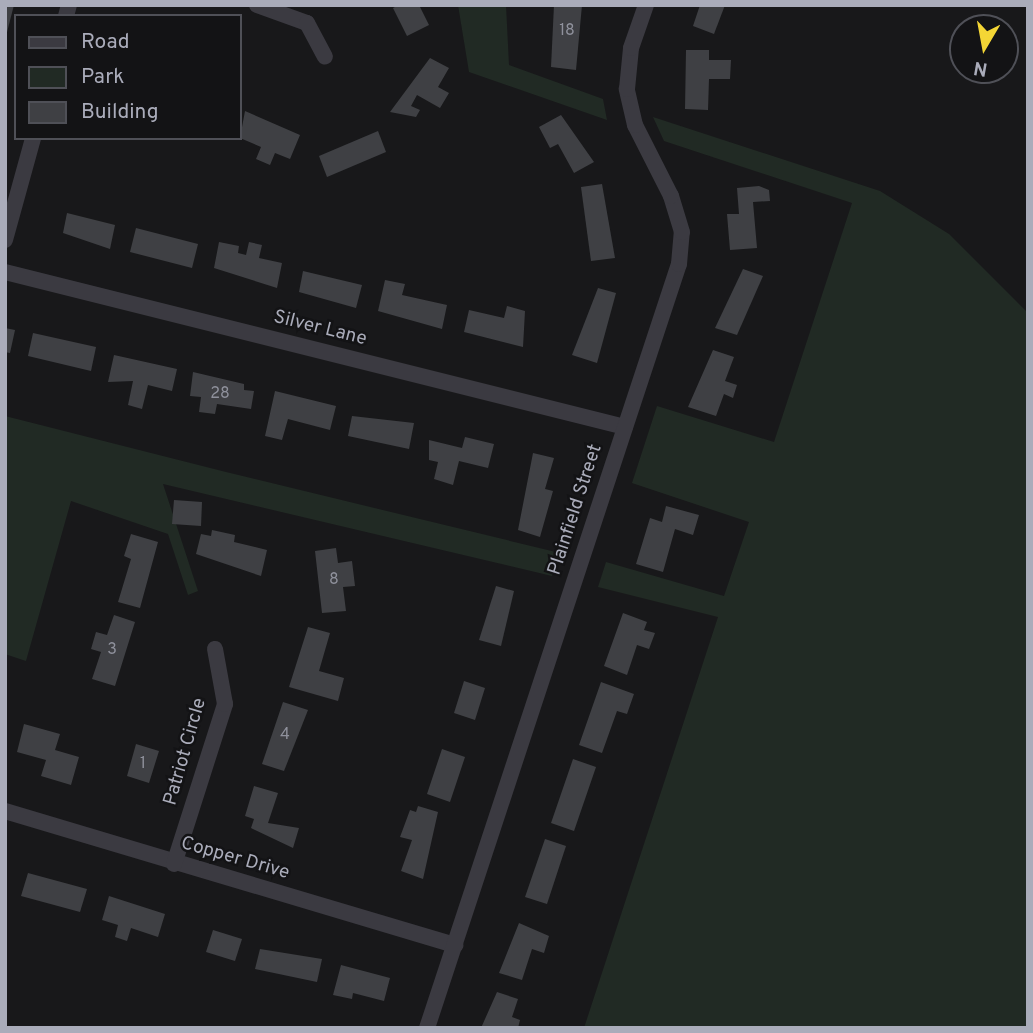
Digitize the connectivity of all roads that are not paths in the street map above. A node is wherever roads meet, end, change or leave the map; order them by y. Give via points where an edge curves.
1 (257, 5) edge
2 (646, 5) edge
3 (324, 57) dead end
4 (32, 140) edge
5 (5, 240) edge
6 (5, 272) edge
7 (625, 426) junction
8 (215, 649) dead end
9 (5, 811) edge
10 (174, 864) junction
11 (455, 944) junction
12 (427, 1028) edge

1 - 3 street via 307,23
2 - 7 street, Plainfield Street via 631,48 627,89 635,125 671,197 682,232 670,296
4 - 5 street
6 - 7 street, Silver Lane
7 - 11 street, Plainfield Street
8 - 10 street, Patriot Circle via 225,704
9 - 10 street, Copper Drive
10 - 11 street, Copper Drive
11 - 12 street, Plainfield Street

